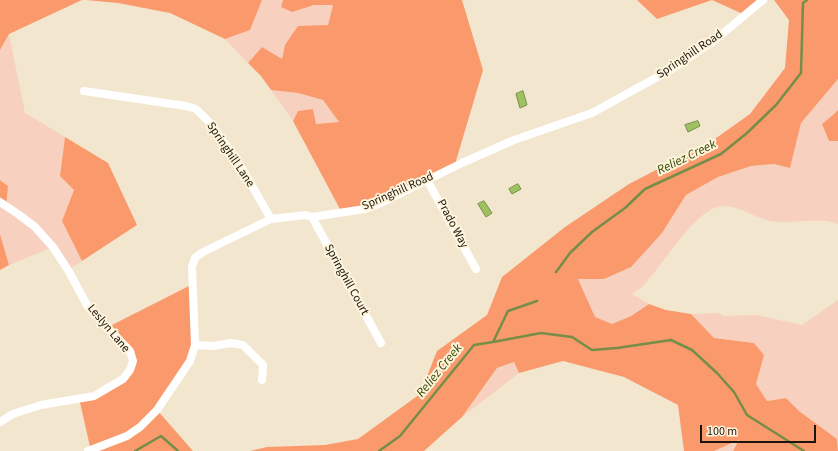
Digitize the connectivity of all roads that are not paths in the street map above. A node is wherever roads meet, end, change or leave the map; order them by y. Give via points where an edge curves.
1 (763, 0) edge
2 (84, 91) dead end
3 (427, 180) junction
4 (0, 202) edge
5 (312, 217) junction
6 (271, 219) junction
7 (476, 269) dead end
8 (381, 343) dead end
9 (195, 345) junction
10 (262, 380) dead end
11 (0, 422) edge
12 (88, 451) edge

1 - 3 street, Springhill Road via 715,40 672,70 592,113 514,140
2 - 6 street, Springhill Lane via 196,109 212,125 243,170
3 - 5 street, Springhill Road via 365,209
3 - 7 street, Prado Way
4 - 11 street, Leslyn Lane via 35,227 53,247 88,307 130,351 133,361 123,379 94,396 41,405 13,414
5 - 6 street, Springhill Road via 306,215
5 - 8 street, Springhill Court
6 - 9 street, Springhill Road via 195,258 192,267
9 - 10 street via 243,345 263,365
9 - 12 street, Springhill Road via 190,361 157,410 127,436

